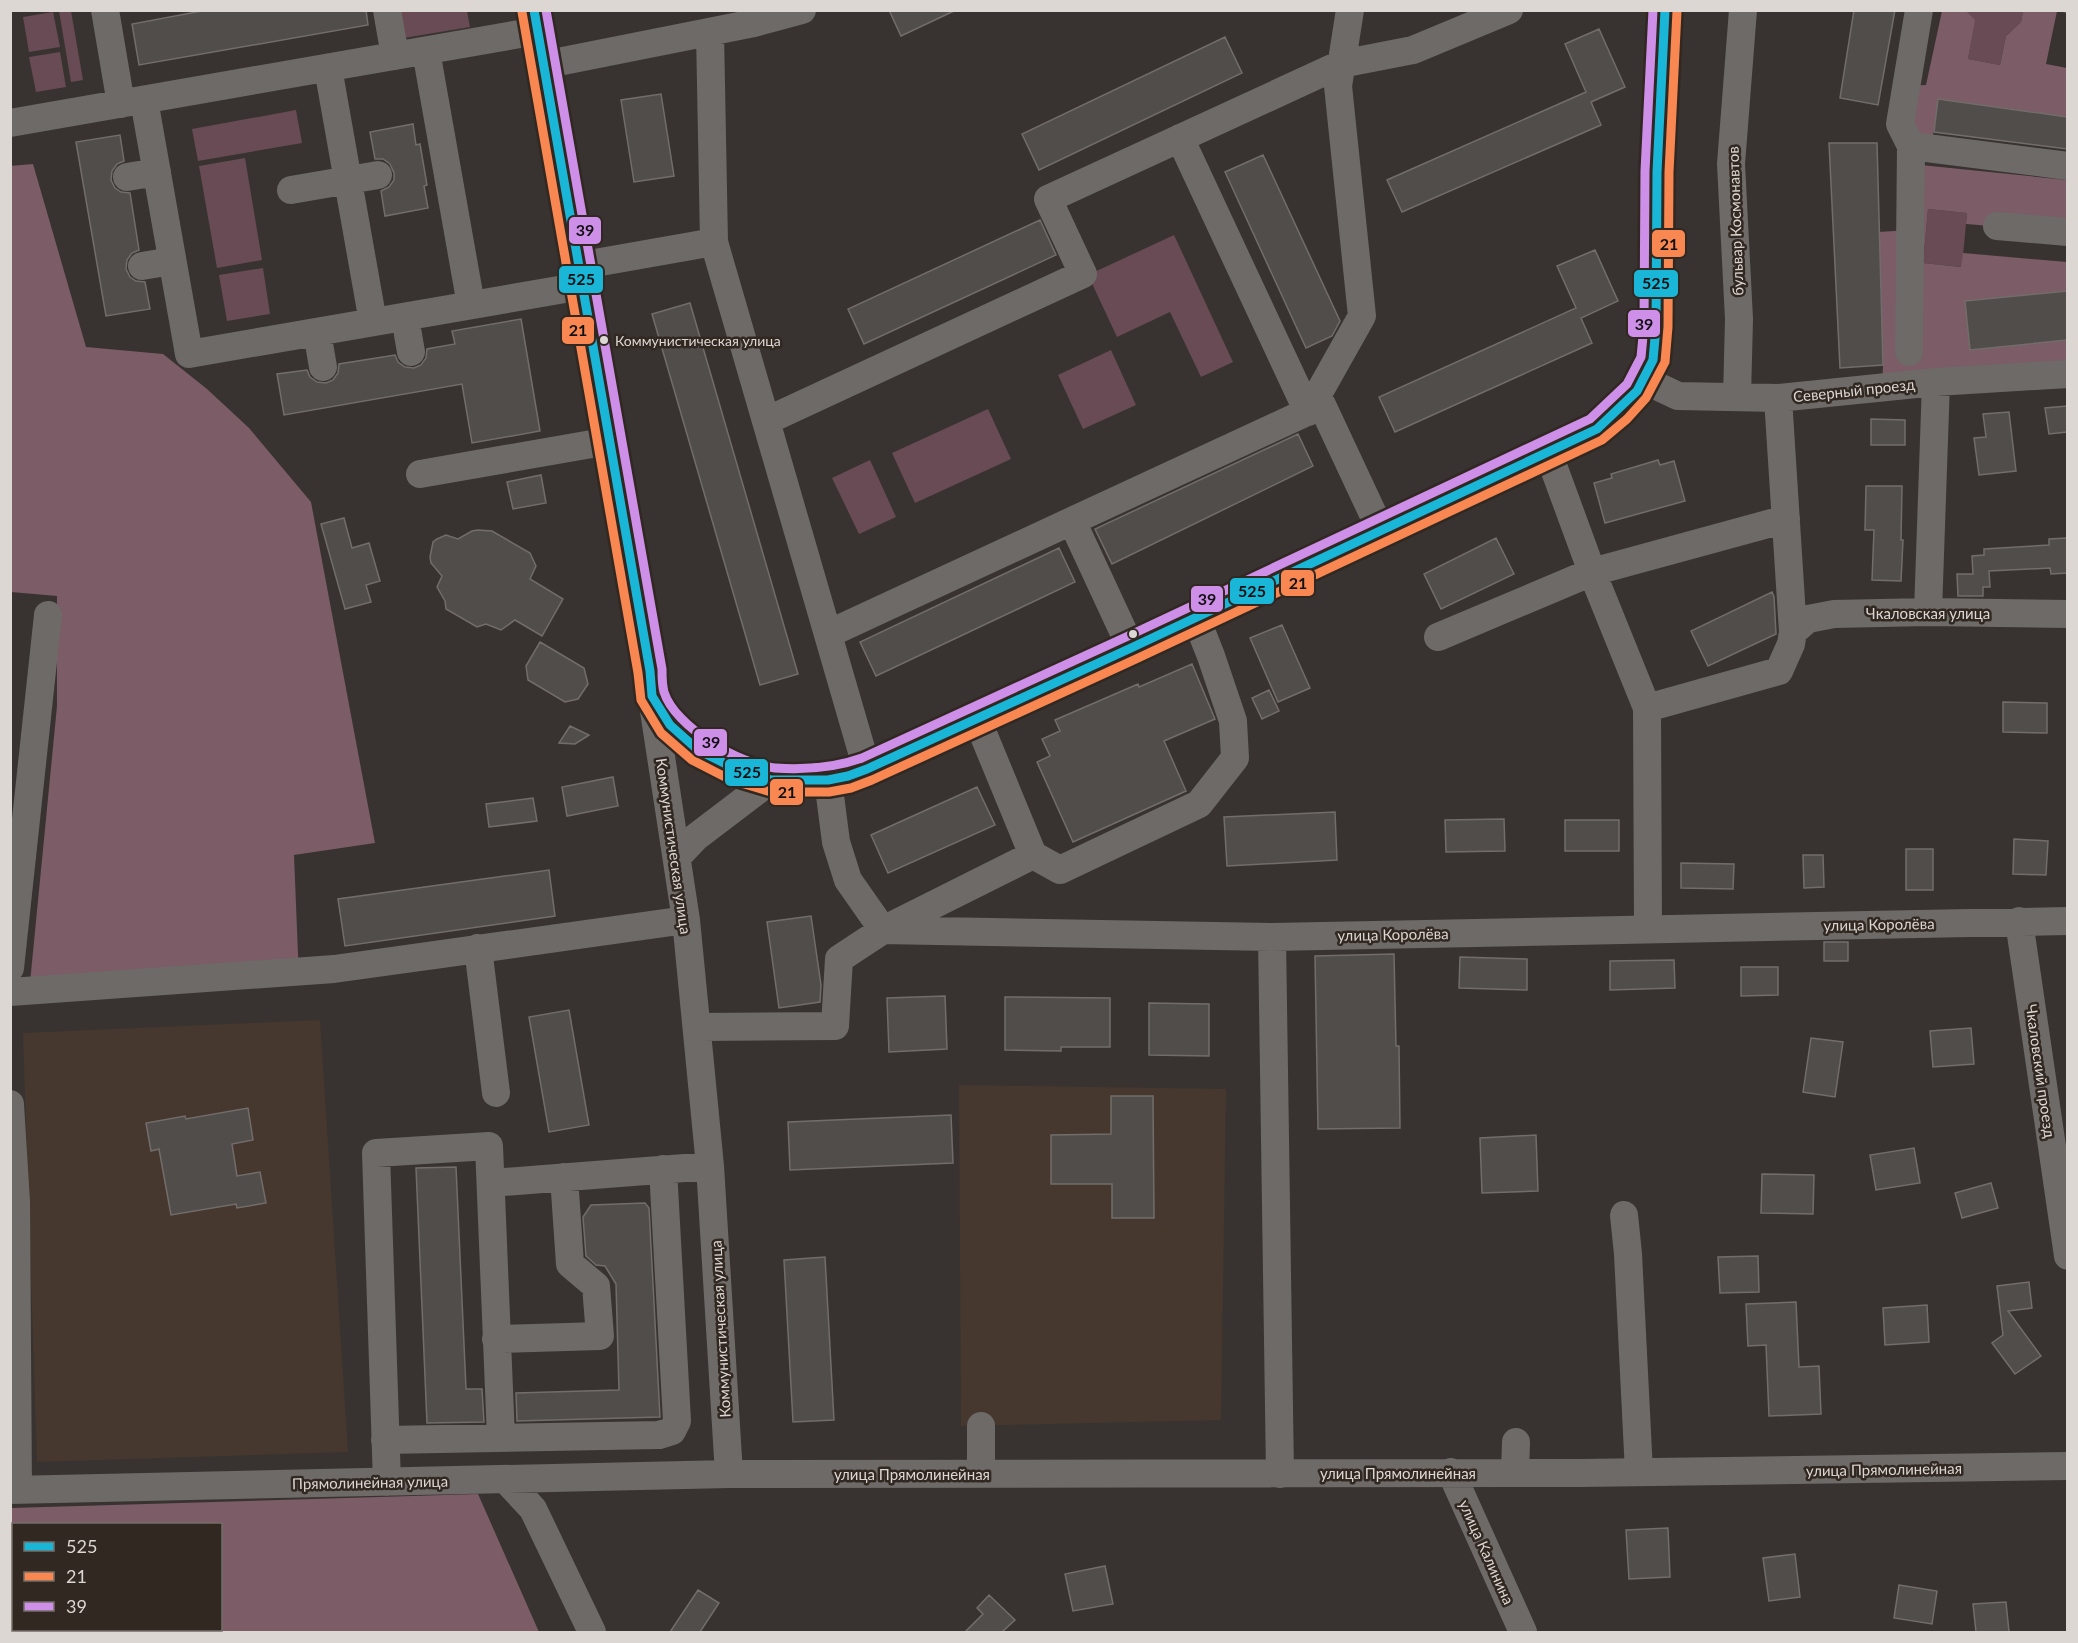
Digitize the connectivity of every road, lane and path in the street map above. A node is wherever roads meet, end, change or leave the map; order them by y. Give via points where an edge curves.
1 (105, 10) edge
2 (387, 10) edge
3 (802, 10) edge
4 (1350, 10) edge
5 (1509, 10) edge
6 (1665, 10) edge
7 (1743, 10) edge
8 (1919, 10) edge
9 (752, 17) edge
10 (535, 21) edge
11 (710, 32) junction
12 (426, 51) junction
13 (395, 56) junction
14 (1341, 64) junction
15 (543, 65) junction
16 (328, 68) junction
17 (133, 102) junction
18 (10, 123) edge
19 (1180, 138) junction
20 (1911, 146) junction
21 (2067, 166) edge
22 (157, 172) junction
23 (378, 175) dead end
24 (127, 177) dead end
25 (348, 180) junction
26 (291, 190) dead end
27 (1997, 226) dead end
28 (2067, 232) edge
29 (714, 242) junction
30 (172, 261) junction
31 (142, 266) dead end
32 (580, 276) junction
33 (471, 305) junction
34 (405, 317) junction
35 (373, 322) junction
36 (317, 332) junction
37 (411, 352) dead end
38 (1909, 352) dead end
39 (323, 367) dead end
40 (2067, 374) edge
41 (1644, 380) junction
42 (1936, 382) junction
43 (1737, 397) junction
44 (1778, 398) junction
45 (1308, 412) junction
46 (766, 421) junction
47 (609, 441) junction
48 (1548, 452) junction
49 (420, 474) dead end
50 (1786, 519) junction
51 (1072, 521) junction
52 (1381, 531) junction
53 (1592, 572) junction
54 (1928, 612) junction
55 (2067, 614) edge
56 (48, 615) dead end
57 (1196, 618) junction
58 (1793, 632) junction
59 (828, 634) junction
60 (1438, 637) dead end
61 (1131, 648) junction
62 (652, 696) junction
63 (1647, 708) junction
64 (977, 719) junction
65 (867, 769) junction
66 (771, 780) junction
67 (828, 780) junction
68 (18, 834) edge
69 (1033, 855) junction
70 (676, 857) junction
71 (686, 920) junction
72 (2019, 921) junction
73 (2067, 921) edge
74 (1648, 929) junction
75 (883, 930) junction
76 (1272, 937) junction
77 (477, 948) junction
78 (10, 968) edge
79 (10, 992) edge
80 (696, 1027) junction
81 (496, 1093) dead end
82 (10, 1104) edge
83 (710, 1166) junction
84 (663, 1170) junction
85 (564, 1177) junction
86 (490, 1183) junction
87 (1624, 1215) dead end
88 (2067, 1256) edge
89 (496, 1339) junction
90 (981, 1426) dead end
91 (501, 1438) junction
92 (385, 1440) junction
93 (1516, 1442) dead end
94 (2067, 1466) edge
95 (1451, 1472) junction
96 (1515, 1472) junction
97 (1639, 1472) junction
98 (729, 1474) junction
99 (981, 1474) junction
100 (1280, 1474) junction
101 (506, 1480) junction
102 (387, 1482) junction
103 (14, 1490) edge
104 (592, 1632) edge
105 (1523, 1632) edge

1 - 17 street
2 - 13 street
3 - 9 street
4 - 14 street
5 - 14 street via 1413,50
6 - 41 main road via 1657,172 1656,327 1653,360
7 - 43 street, бульвар Космонавтов via 1731,164
8 - 20 street via 1900,124
9 - 11 street
10 - 12 street
10 - 15 main road, Коммунистическая улица
11 - 15 street
11 - 29 street
12 - 13 street
12 - 33 street
13 - 16 street
14 - 19 street
14 - 45 street via 1338,86 1362,316
15 - 32 main road, Коммунистическая улица
16 - 17 street
16 - 25 street
17 - 18 street
17 - 22 street
19 - 45 street
19 - 46 street via 1048,199 1083,274
20 - 21 street
20 - 38 street
22 - 24 street
22 - 30 street
23 - 25 street
25 - 26 street
25 - 35 street
27 - 28 street
29 - 32 street
29 - 46 street
30 - 31 street
30 - 36 street via 189,354
32 - 33 street
32 - 47 main road, Коммунистическая улица
33 - 34 street
34 - 35 street
34 - 37 street
35 - 36 street
36 - 39 street
40 - 42 street, Северный проезд
41 - 43 street, Северный проезд via 1678,396
41 - 48 main road via 1597,429
42 - 44 street, Северный проезд
42 - 54 street
43 - 44 street, Северный проезд
44 - 50 street
45 - 51 street
45 - 52 street via 1322,405
46 - 59 street
47 - 49 street
47 - 62 main road, Коммунистическая улица
48 - 52 main road
48 - 53 street
50 - 53 street
50 - 58 street
51 - 59 street
51 - 61 street
52 - 57 main road
53 - 60 street
53 - 63 street
54 - 55 street, Чкаловская улица
54 - 58 street, Чкаловская улица via 1834,614 1808,619
56 - 68 street
57 - 61 main road
57 - 69 street via 1233,721 1235,758 1199,804 1059,870
58 - 63 street via 1779,671
59 - 65 street
61 - 64 main road
62 - 66 main road via 670,725 698,750 736,769
62 - 70 street, Коммунистическая улица
63 - 74 street
64 - 65 main road
64 - 69 street
65 - 67 main road
66 - 67 main road
66 - 70 street
67 - 75 street via 836,842 849,880
68 - 78 street
69 - 75 street
70 - 71 street, Коммунистическая улица
71 - 77 street
71 - 80 street, Коммунистическая улица
72 - 73 street, улица Королёва
72 - 74 street, улица Королёва
72 - 88 street, Чкаловский проезд
74 - 76 street, улица Королёва
75 - 76 street, улица Королёва
75 - 80 street via 839,959 835,1026
76 - 100 street
77 - 79 street via 334,969
77 - 81 street
80 - 83 street, Коммунистическая улица
82 - 103 street via 16,1202
83 - 84 street
83 - 98 street, Коммунистическая улица
84 - 85 street
84 - 91 street via 677,1421 672,1431 659,1435
85 - 86 street
85 - 89 street via 570,1264 596,1286 600,1336
86 - 89 street
86 - 92 street via 489,1146 376,1154
87 - 97 street
89 - 91 street
90 - 99 street
91 - 92 street
92 - 102 street
93 - 96 street
94 - 97 street, улица Прямолинейная
95 - 96 street, улица Прямолинейная
95 - 100 street, улица Прямолинейная
95 - 105 street, улица Калинина
96 - 97 street, улица Прямолинейная
98 - 99 street, улица Прямолинейная
98 - 101 street, Прямолинейная улица
99 - 100 street, улица Прямолинейная
101 - 102 street, Прямолинейная улица
101 - 104 street via 533,1509
102 - 103 street, Прямолинейная улица

